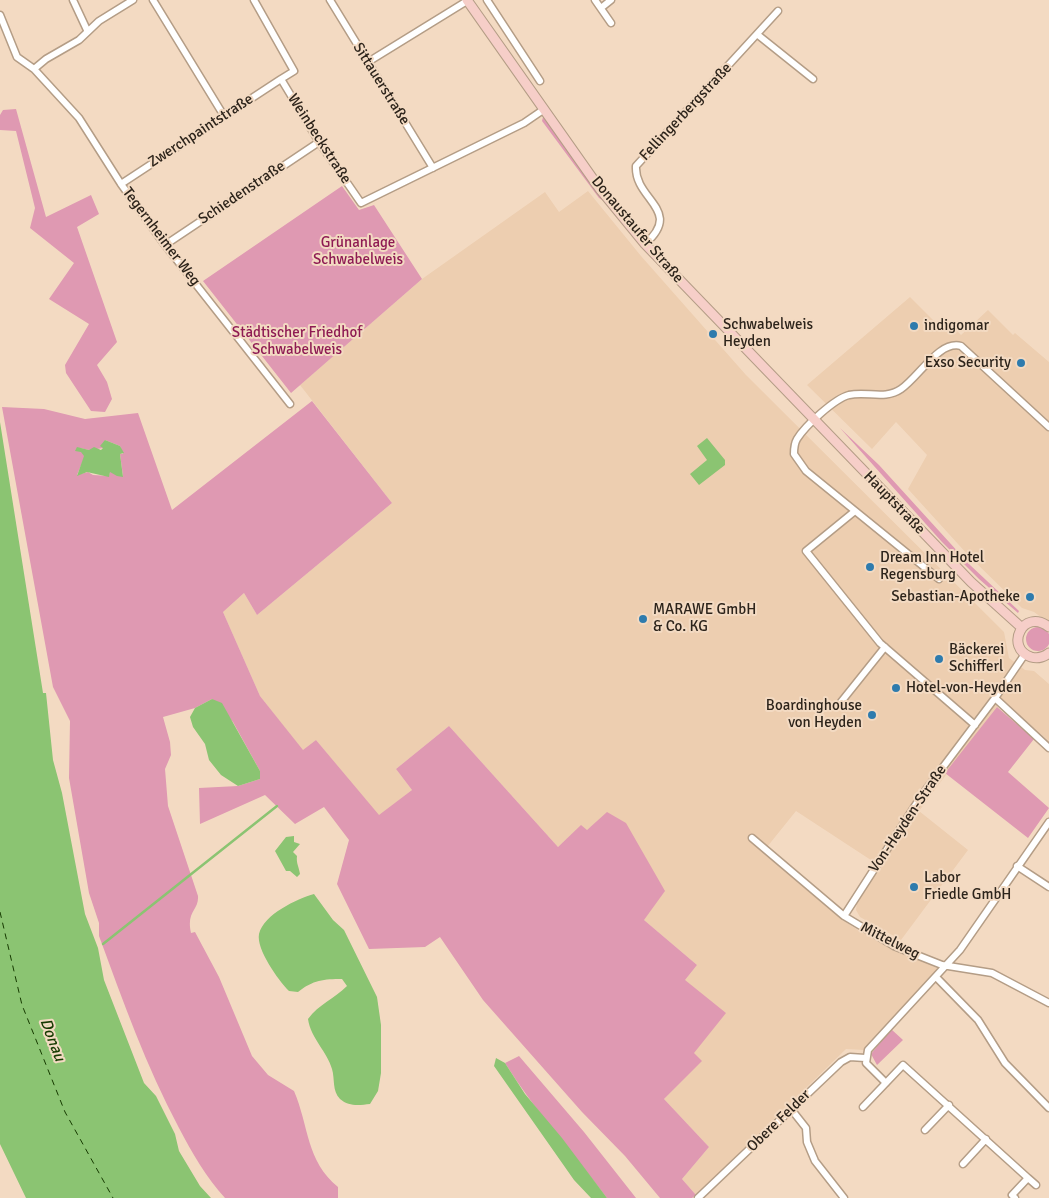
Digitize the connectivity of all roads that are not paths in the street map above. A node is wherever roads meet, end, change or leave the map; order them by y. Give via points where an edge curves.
1 (74, 0) edge
2 (133, 0) edge
3 (153, 0) edge
4 (254, 0) edge
5 (330, 0) edge
6 (467, 0) edge
7 (487, 0) edge
8 (595, 0) edge
9 (611, 0) edge
10 (601, 8) junction
11 (778, 11) dead end
12 (0, 15) edge
13 (611, 22) dead end
14 (87, 30) junction
15 (758, 35) junction
16 (368, 62) junction
17 (34, 69) junction
18 (281, 79) junction
19 (813, 79) dead end
20 (540, 81) dead end
21 (542, 110) junction
22 (224, 116) junction
23 (319, 142) junction
24 (433, 168) junction
25 (121, 184) junction
26 (645, 244) junction
27 (165, 245) junction
28 (290, 404) dead end
29 (815, 421) junction
30 (1049, 427) edge
31 (833, 439) joint
32 (856, 511) junction
33 (938, 579) dead end
34 (1049, 626) edge
35 (1022, 628) junction
36 (884, 647) junction
37 (1049, 653) edge
38 (1025, 654) junction
39 (995, 698) junction
40 (840, 702) dead end
41 (975, 725) junction
42 (1049, 748) edge
43 (1049, 822) edge
44 (752, 838) dead end
45 (1017, 866) junction
46 (1049, 887) edge
47 (844, 916) junction
48 (947, 966) junction
49 (936, 977) junction
50 (1049, 1003) edge
51 (865, 1058) junction
52 (886, 1083) junction
53 (949, 1105) junction
54 (863, 1107) dead end
55 (1049, 1108) edge
56 (792, 1109) junction
57 (925, 1130) dead end
58 (986, 1139) junction
59 (963, 1164) dead end
60 (1028, 1178) junction
61 (1036, 1185) dead end
62 (698, 1198) edge
63 (844, 1198) edge
64 (1015, 1198) edge

1 - 14 street
2 - 14 street
3 - 22 street
4 - 18 street, Weinbeckstraße via 294,71
5 - 16 street, Sittauerstraße
6 - 16 street
6 - 21 main road, Donaustaufer Straße
7 - 20 street
8 - 10 street
9 - 10 street
10 - 13 street
11 - 15 street, Fellingerbergstraße
12 - 17 street, Tegernheimer Weg via 17,58
14 - 17 street via 70,46
15 - 19 street
15 - 26 street, Fellingerbergstraße via 636,166 638,181 660,215 659,230
16 - 24 street, Sittauerstraße
17 - 25 street, Tegernheimer Weg via 78,118
18 - 22 street, Zwerchpaintstraße
18 - 23 street, Weinbeckstraße
21 - 24 street via 524,123
21 - 26 main road, Donaustaufer Straße
22 - 25 street, Zwerchpaintstraße
23 - 24 street, Weinbeckstraße via 361,203
23 - 27 street, Schiedenstraße
25 - 27 street, Tegernheimer Weg
26 - 29 main road, Donaustaufer Straße
27 - 28 street, Tegernheimer Weg
29 - 30 street via 835,402 849,395 883,396 901,389 944,347 955,344
29 - 31 main road, Donaustaufer Straße
29 - 32 street via 797,439 794,454 806,470
31 - 35 main road, Hauptstraße via 971,582
32 - 33 street
32 - 36 street via 806,551
34 - 35 main road via 1039,621
35 - 38 main road via 1018,639
36 - 40 street
36 - 41 street
37 - 38 main road via 1035,658
38 - 39 street, Von-Heyden-Straße
39 - 41 street, Von-Heyden-Straße
39 - 42 street
41 - 47 street, Von-Heyden-Straße via 922,795
43 - 45 street
44 - 47 street, Mittelweg
45 - 46 street
45 - 48 street
47 - 48 street, Mittelweg via 894,946
48 - 49 street
48 - 50 street, Mittelweg via 992,973
49 - 51 street via 868,1050
49 - 55 street via 978,1020 1005,1063
51 - 52 street via 869,1068
51 - 56 street, Obere Felder via 845,1058
52 - 53 street via 903,1064
52 - 54 street
53 - 57 street
53 - 58 street
56 - 62 street, Obere Felder
56 - 63 street via 806,1128 807,1142 815,1161
58 - 59 street
58 - 60 street
60 - 61 street
60 - 64 street via 1012,1195

